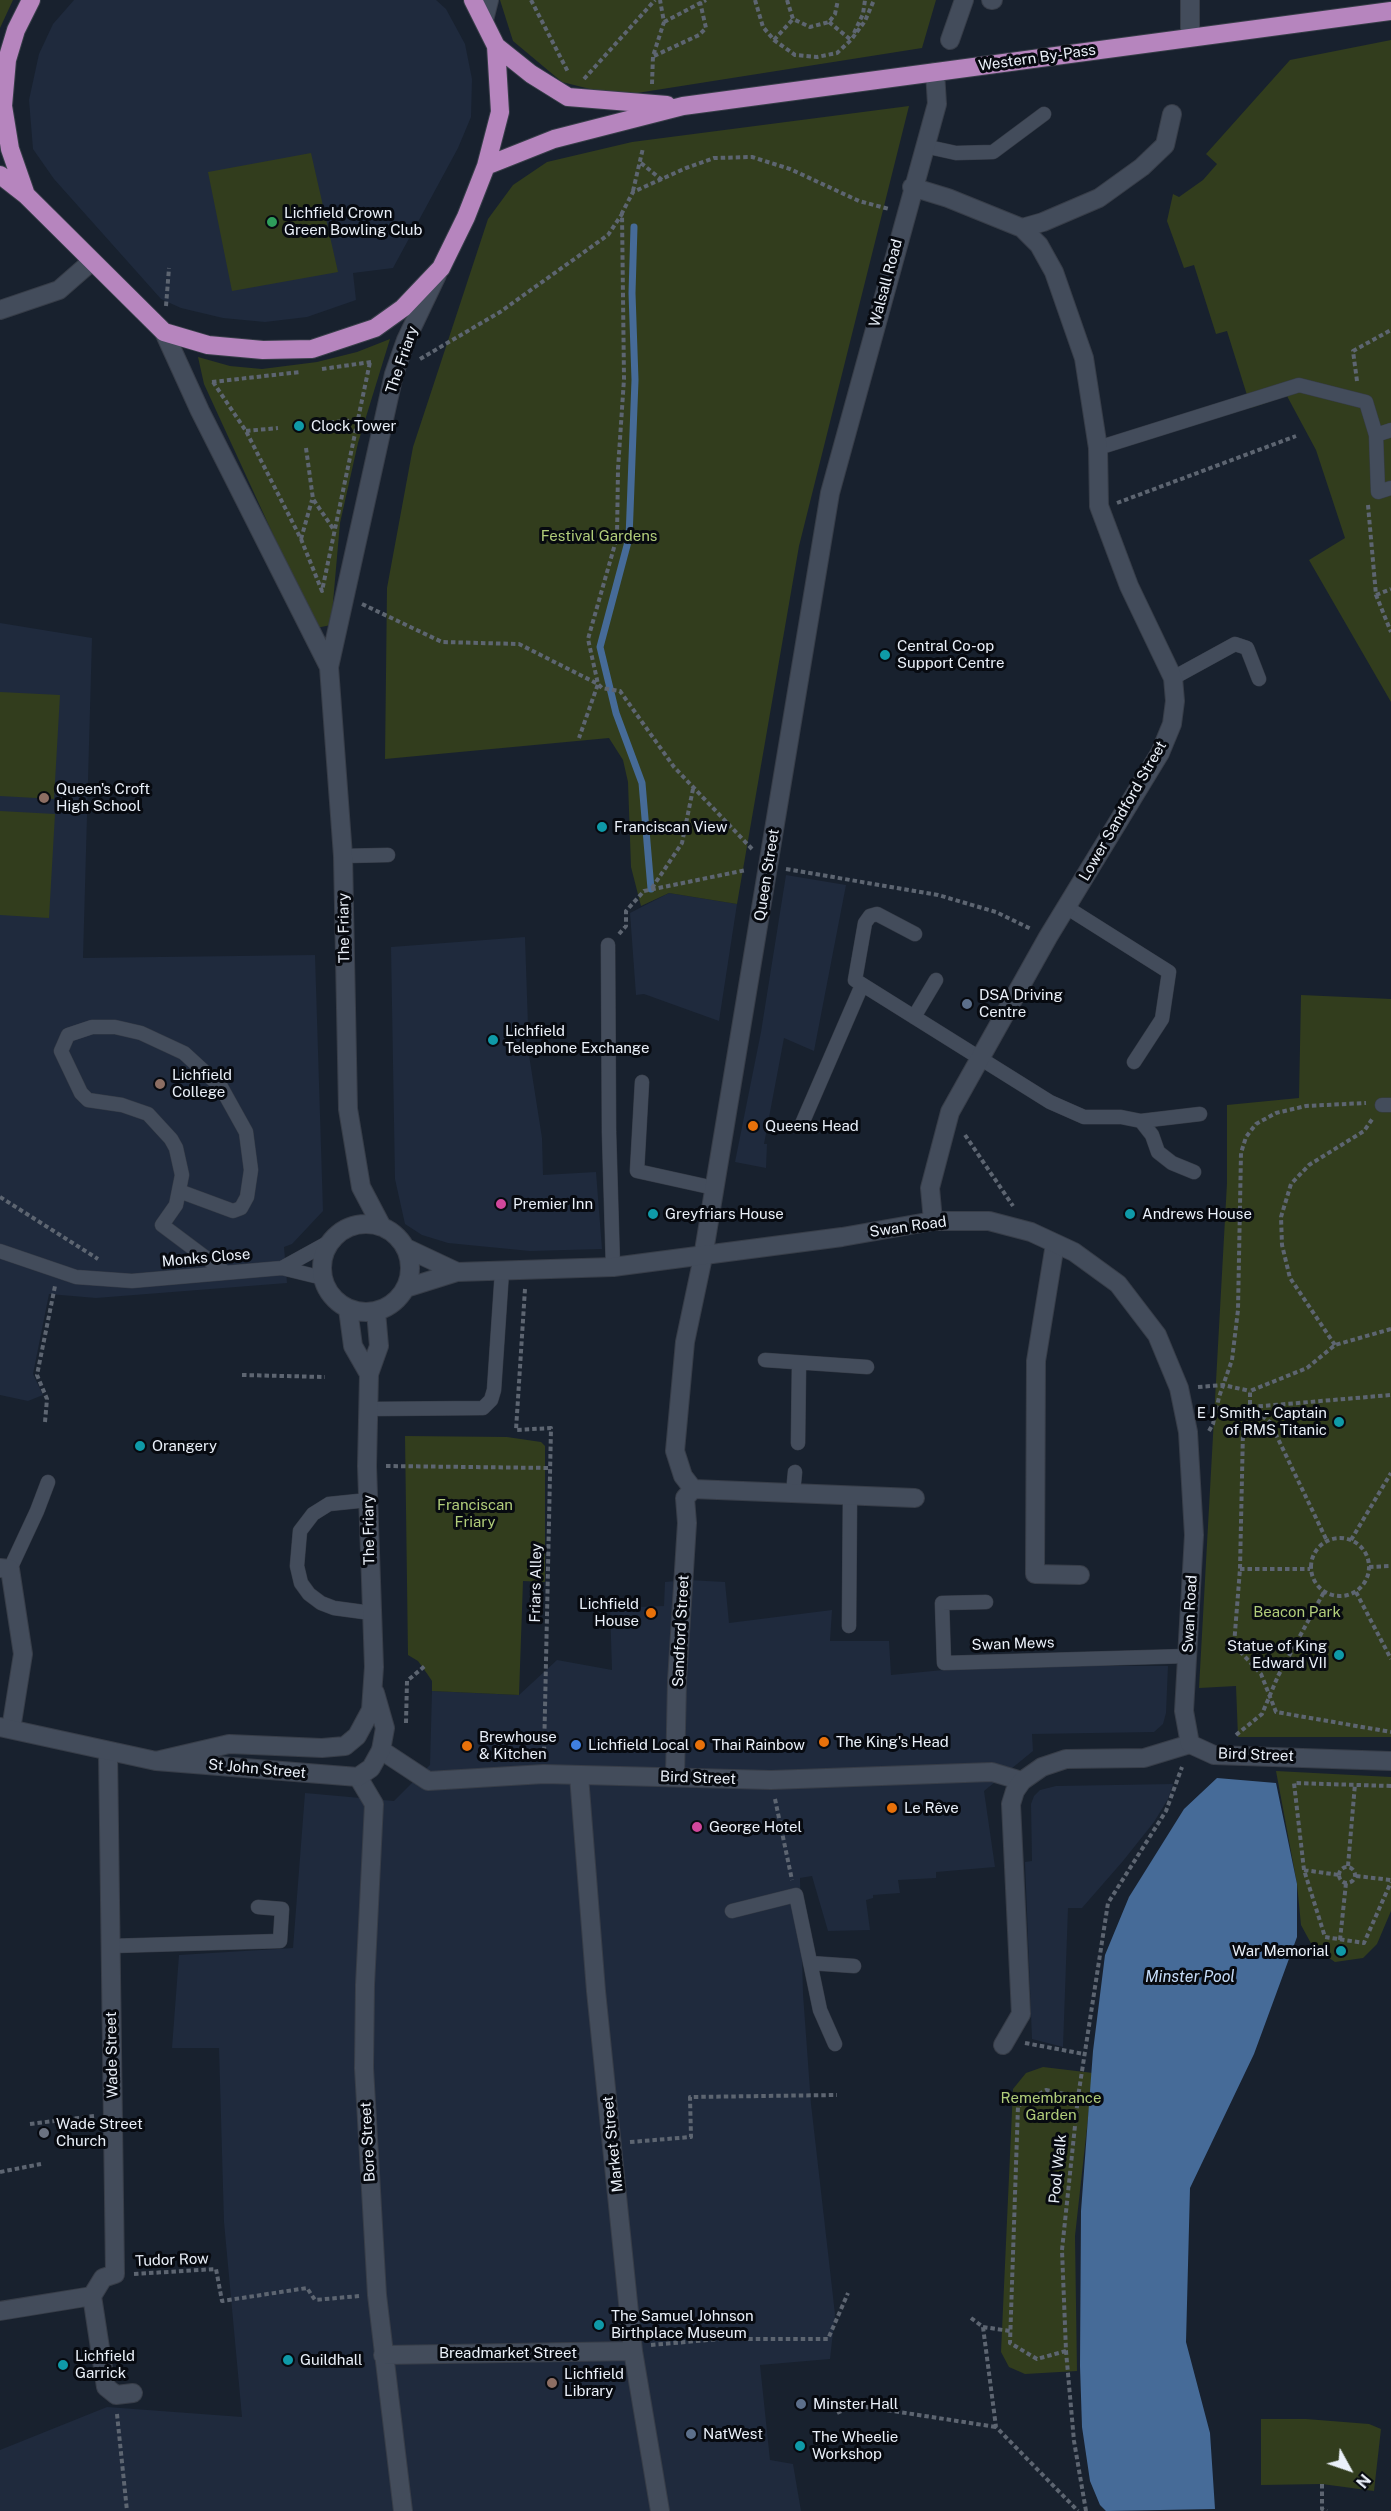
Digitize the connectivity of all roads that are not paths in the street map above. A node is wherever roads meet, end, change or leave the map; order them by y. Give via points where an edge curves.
1 (31, 0) edge
2 (473, 0) edge
3 (489, 0) edge
4 (964, 0) edge
5 (1190, 0) edge
6 (1391, 11) edge
7 (484, 20) junction
8 (1190, 36) junction
9 (950, 40) dead end
10 (496, 46) junction
11 (935, 72) junction
12 (683, 106) junction
13 (1044, 114) dead end
14 (1172, 114) dead end
15 (924, 146) junction
16 (486, 166) junction
17 (0, 175) edge
18 (912, 187) junction
19 (26, 195) junction
20 (1022, 228) junction
21 (91, 262) junction
22 (441, 268) junction
23 (0, 310) edge
24 (164, 332) junction
25 (1391, 430) edge
26 (1376, 435) junction
27 (1098, 448) junction
28 (1391, 488) edge
29 (830, 494) joint
30 (329, 668) junction
31 (1173, 678) junction
32 (1259, 679) dead end
33 (388, 855) dead end
34 (343, 856) junction
35 (1066, 907) junction
36 (915, 934) dead end
37 (608, 945) road end
38 (936, 980) dead end
39 (862, 985) junction
40 (914, 1017) junction
41 (981, 1057) junction
42 (1134, 1062) dead end
43 (642, 1082) dead end
44 (1200, 1114) dead end
45 (1140, 1121) junction
46 (801, 1126) dead end
47 (1194, 1172) dead end
48 (361, 1187) junction
49 (714, 1188) junction
50 (179, 1191) junction
51 (933, 1221) junction
52 (351, 1227) junction
53 (382, 1227) junction
54 (331, 1241) junction
55 (1055, 1244) junction
56 (406, 1248) junction
57 (0, 1251) edge
58 (703, 1257) junction
59 (614, 1267) junction
60 (282, 1268) junction
61 (502, 1271) junction
62 (457, 1272) junction
63 (226, 1273) junction
64 (323, 1278) junction
65 (406, 1288) junction
66 (348, 1309) junction
67 (376, 1312) junction
68 (765, 1360) dead end
69 (800, 1364) junction
70 (867, 1367) dead end
71 (369, 1374) junction
72 (369, 1409) junction
73 (798, 1443) dead end
74 (795, 1472) dead end
75 (48, 1482) dead end
76 (693, 1489) junction
77 (793, 1493) junction
78 (850, 1495) junction
79 (915, 1498) dead end
80 (368, 1500) junction
81 (5, 1569) edge
82 (1080, 1575) dead end
83 (986, 1602) dead end
84 (371, 1613) junction
85 (849, 1626) dead end
86 (1188, 1656) junction
87 (373, 1685) junction
88 (5, 1728) edge
89 (352, 1742) joint
90 (1190, 1744) junction
91 (381, 1750) junction
92 (108, 1751) junction
93 (156, 1761) junction
94 (1391, 1761) edge
95 (579, 1776) junction
96 (675, 1776) junction
97 (358, 1777) junction
98 (1022, 1781) junction
99 (258, 1907) dead end
100 (732, 1911) dead end
101 (111, 1946) junction
102 (810, 1963) junction
103 (854, 1966) dead end
104 (1004, 2042) road end
105 (836, 2044) dead end
106 (92, 2296) junction
107 (0, 2311) edge
108 (633, 2349) junction
109 (383, 2355) junction
110 (124, 2394) road end
111 (403, 2511) edge
112 (660, 2511) edge

1 - 19 highway, The Friary via 7,60 3,106 10,148
2 - 7 highway, The Friary
3 - 7 street
4 - 9 street
5 - 8 street
6 - 8 highway, Western By-Pass
7 - 10 highway, The Friary
8 - 11 highway, Western By-Pass
10 - 12 highway, Western By-Pass via 531,74 572,92
10 - 16 highway, The Friary via 500,111
11 - 12 highway, Western By-Pass
11 - 15 street, Walsall Road via 937,104
12 - 16 highway, Western By-Pass via 554,139
13 - 15 lane via 993,152 956,153
14 - 20 street via 1165,145 1142,167 1099,198
15 - 18 street, Walsall Road
16 - 22 highway, The Friary
17 - 19 highway, The Friary
18 - 20 street, Lower Sandford Street
18 - 29 street, Walsall Road
19 - 21 highway, The Friary
20 - 27 street, Lower Sandford Street via 1039,245 1062,293 1084,358
21 - 23 street via 59,290
21 - 24 highway, The Friary
22 - 24 highway, The Friary via 403,308 375,328 312,349 208,345
22 - 30 street, The Friary via 394,374
24 - 30 street, The Friary
25 - 26 lane
26 - 27 lane via 1366,402 1299,385
26 - 28 lane via 1378,492
27 - 31 street, Lower Sandford Street via 1100,510 1129,586
29 - 49 street, Queen Street
30 - 34 street, The Friary
31 - 32 lane via 1235,644 1247,648
31 - 35 street, Lower Sandford Street via 1172,724 1160,753
33 - 34 lane
34 - 48 street, The Friary via 348,1109
35 - 41 street, Lower Sandford Street
35 - 42 lane via 1169,972 1162,1019
36 - 39 lane via 877,914 870,916 865,922 855,980
37 - 59 lane
38 - 40 lane
39 - 40 lane
39 - 46 lane
40 - 41 lane
41 - 45 lane via 1050,1102 1084,1117
41 - 51 street, Lower Sandford Street via 950,1112 930,1188
43 - 49 lane via 637,1172
44 - 45 lane
45 - 47 lane via 1152,1135 1158,1152
48 - 52 street, The Friary
48 - 53 street, The Friary
49 - 58 street, Queen Street
50 - 50 lane via 182,1175 171,1139 147,1114 88,1100 81,1093 61,1051 68,1035 103,1027 141,1033 184,1053 221,1087 248,1142 247,1197 241,1208 233,1211
50 - 63 lane via 176,1205 162,1225
51 - 55 street, Swan Road via 989,1221 1031,1232
51 - 58 street, Swan Road
52 - 53 street
52 - 54 street
53 - 56 street
54 - 60 lane
54 - 64 street
55 - 82 street via 1036,1361 1035,1574
55 - 86 street, Swan Road via 1074,1252 1118,1284 1157,1335 1179,1388 1188,1432 1194,1535
56 - 62 street, Swan Road
56 - 65 street via 411,1274
57 - 63 lane, Monks Close via 76,1277 132,1281
58 - 59 street, Swan Road
58 - 76 street via 685,1342 675,1451 683,1476
59 - 61 street, Swan Road
60 - 63 lane, Monks Close
60 - 64 lane
61 - 62 street, Swan Road
61 - 72 lane via 491,1400 483,1408
62 - 65 street, Swan Road
64 - 66 street via 329,1292
65 - 67 street via 394,1303
66 - 67 street
66 - 71 street, The Friary via 353,1346
67 - 71 street, The Friary via 379,1346
68 - 69 lane
69 - 70 lane
69 - 73 lane
71 - 72 street, The Friary
72 - 80 street, The Friary
74 - 77 lane
75 - 81 lane via 38,1511
76 - 77 street
76 - 96 street, Sandford Street via 685,1498
77 - 78 street
78 - 79 street
78 - 85 lane
80 - 84 street, The Friary
80 - 84 lane via 329,1504 313,1514 300,1531 297,1566 301,1583 321,1603
81 - 88 street via 23,1654
83 - 86 lane, Swan Mews via 942,1603 944,1663
84 - 87 street, The Friary
86 - 90 street, Swan Road via 1184,1712
87 - 89 street, The Friary via 370,1710
87 - 91 street, The Friary via 385,1728
88 - 92 street, St John Street
89 - 93 street, St John Street via 322,1748 229,1744
90 - 94 street, Bird Street via 1214,1755
90 - 98 street via 1144,1758 1066,1759 1042,1767
91 - 95 street, Bird Street via 428,1781 544,1774
91 - 97 street via 371,1768
92 - 93 street, St John Street
92 - 101 street, Wade Street
93 - 97 street, St John Street
95 - 96 street, Bird Street
95 - 108 street, Market Street via 596,1991
96 - 98 street, Bird Street via 771,1780 992,1772
97 - 109 street, Bore Street via 374,1804 364,2068
98 - 104 street via 1011,1804 1021,2014
99 - 101 lane via 282,1909 280,1941
100 - 102 lane via 796,1895
101 - 106 street, Wade Street via 115,2274 103,2278
102 - 103 lane
102 - 105 lane via 820,2010
106 - 107 street
106 - 110 street via 106,2386
108 - 109 street, Breadmarket Street
108 - 112 street, Market Street
109 - 111 street, Bore Street

